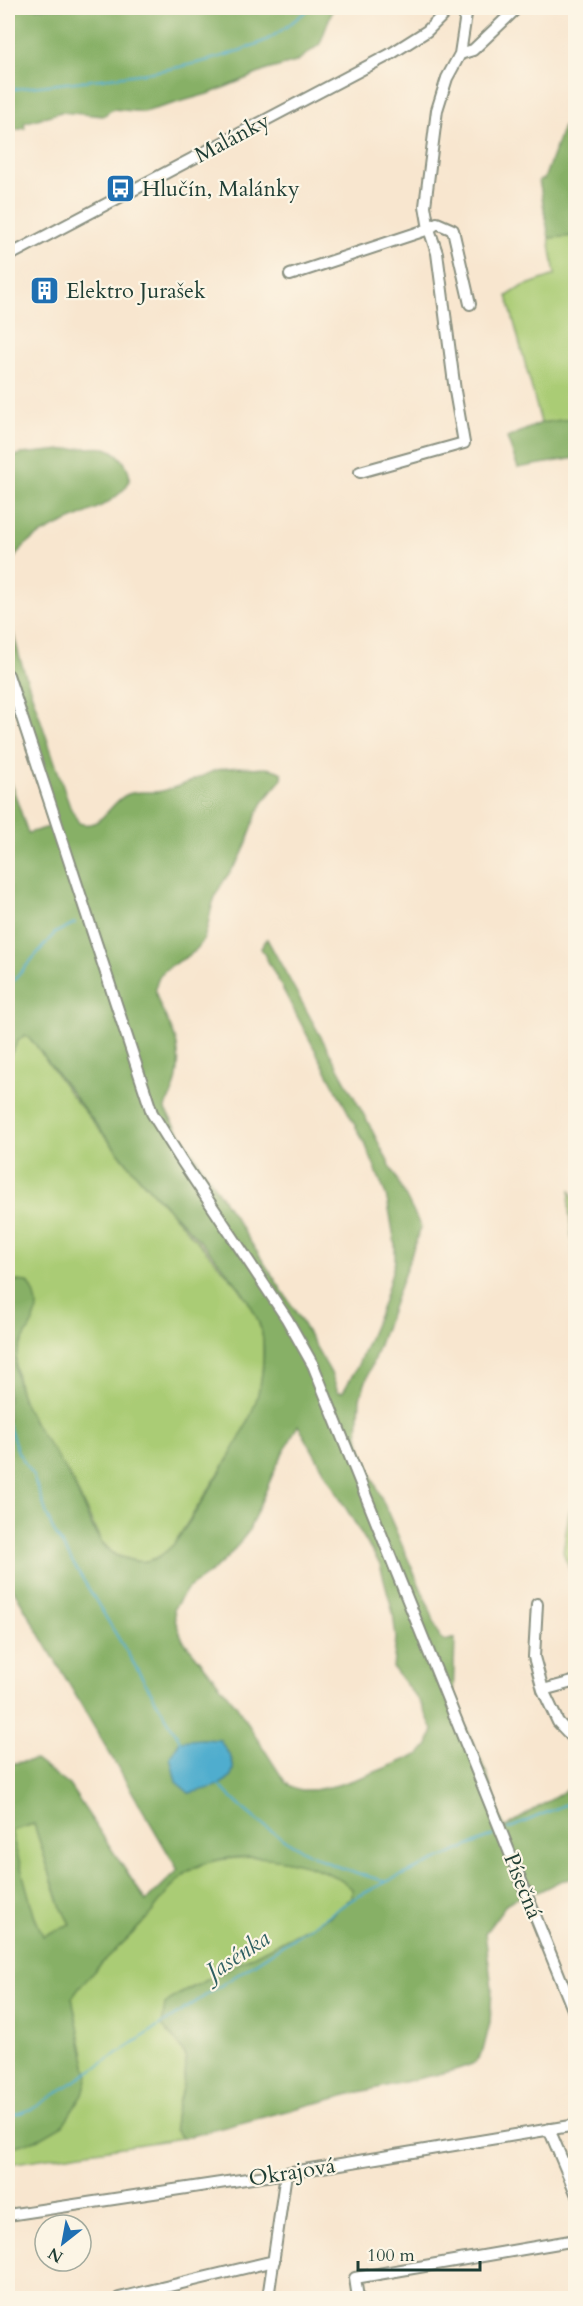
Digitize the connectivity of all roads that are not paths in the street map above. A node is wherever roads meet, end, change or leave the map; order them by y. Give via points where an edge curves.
1 (450, 8) edge
2 (467, 8) edge
3 (517, 8) edge
4 (460, 54) junction
5 (429, 229) junction
6 (8, 256) edge
7 (290, 275) dead end
8 (470, 304) dead end
9 (360, 472) dead end
10 (8, 675) edge
11 (537, 1604) dead end
12 (576, 1681) edge
13 (543, 1690) junction
14 (576, 1741) edge
15 (576, 2018) edge
16 (576, 2125) edge
17 (549, 2129) junction
18 (286, 2173) junction
19 (576, 2193) edge
20 (8, 2215) edge
21 (576, 2240) edge
22 (274, 2261) junction
23 (119, 2298) edge
24 (268, 2298) edge
25 (358, 2298) edge

1 - 6 street, Malánky via 406,45
2 - 4 street
3 - 4 street via 473,50
4 - 5 street via 436,110 425,206
5 - 7 street
5 - 8 street via 437,223 453,230
5 - 9 street via 437,253 464,443
10 - 15 street, Písečná via 152,1113 309,1355
11 - 13 street via 534,1658
12 - 13 street
13 - 14 street via 558,1722
16 - 17 street, Okrajová
17 - 18 street, Okrajová
17 - 19 street
18 - 20 street, Okrajová
18 - 22 street
21 - 25 street via 355,2278
22 - 23 street
22 - 24 street

